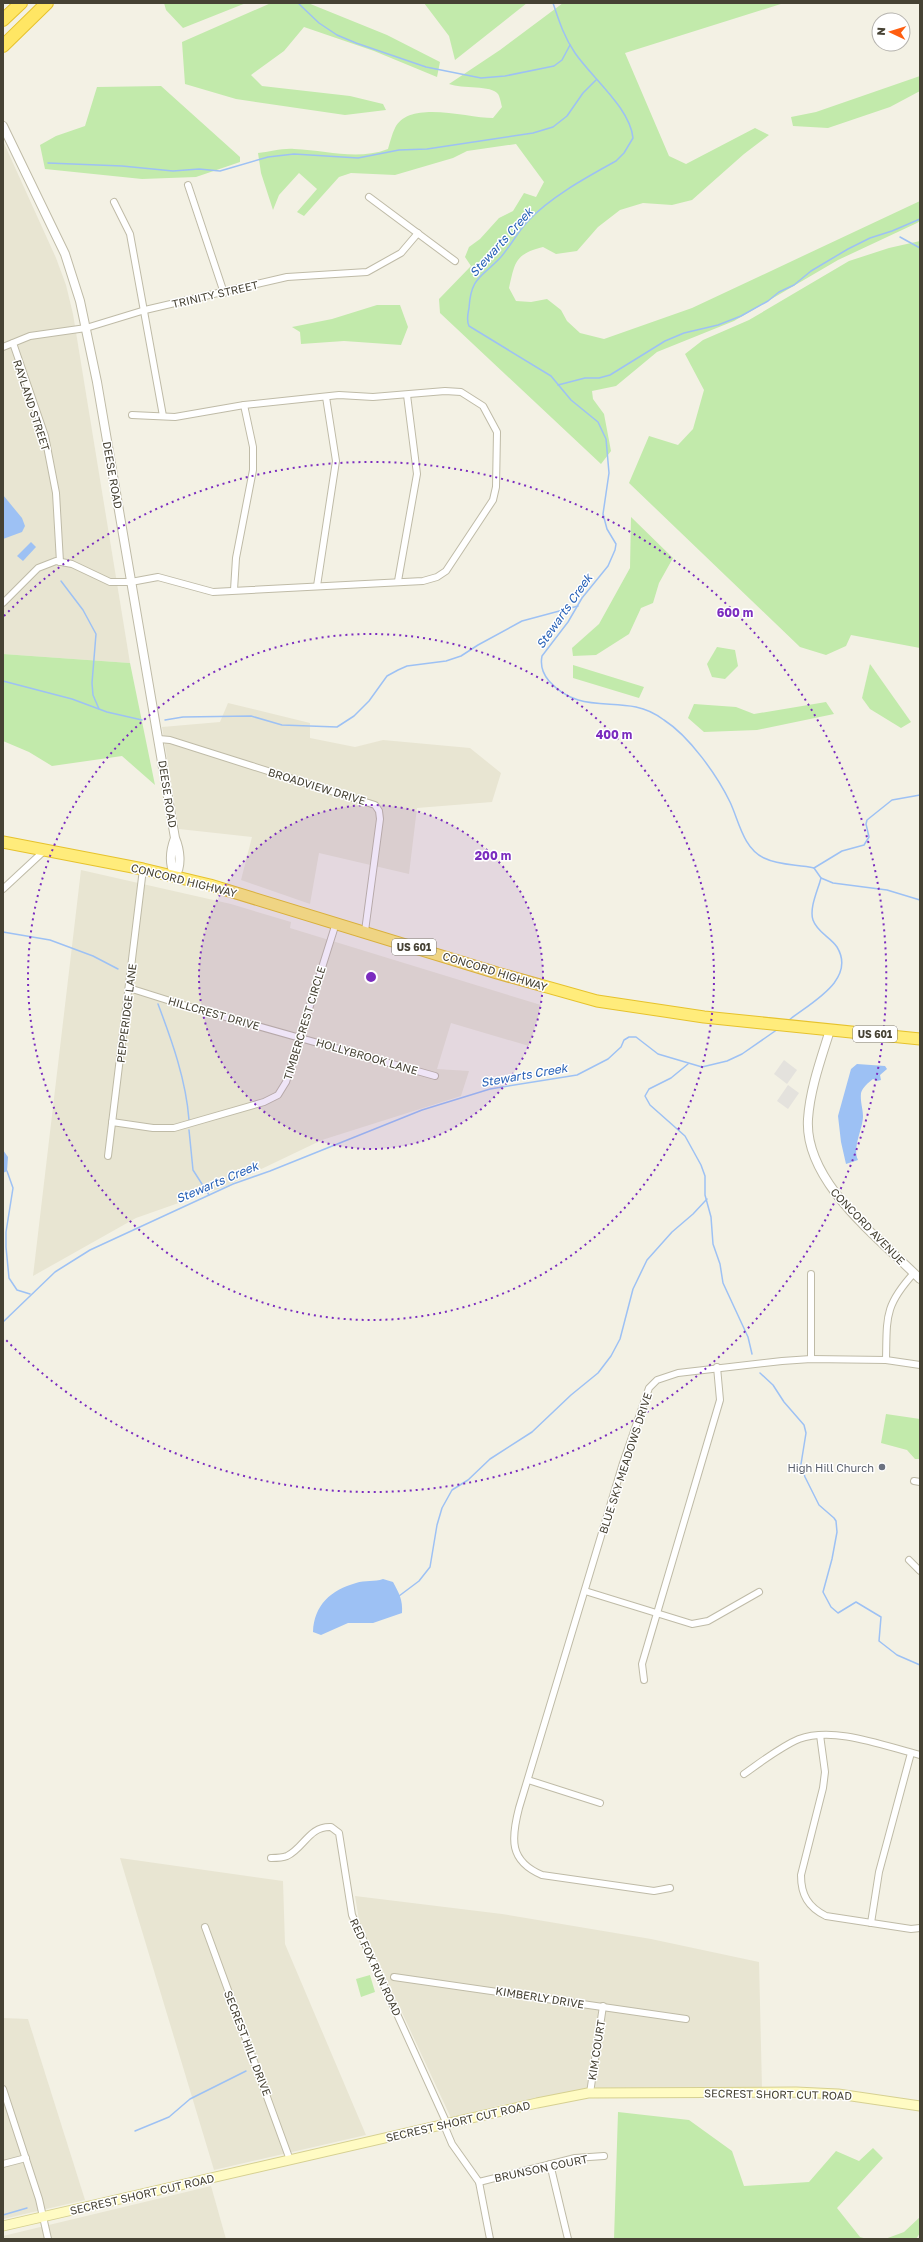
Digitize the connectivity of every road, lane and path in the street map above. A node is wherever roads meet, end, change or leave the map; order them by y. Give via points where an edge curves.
1 (21, 3) edge
2 (47, 3) edge
3 (3, 20) edge
4 (3, 46) edge
5 (3, 126) edge
6 (188, 185) dead end
7 (369, 197) dead end
8 (114, 202) dead end
9 (418, 233) junction
10 (455, 261) dead end
11 (224, 293) junction
12 (145, 310) junction
13 (86, 328) junction
14 (13, 344) junction
15 (3, 347) edge
16 (407, 395) junction
17 (326, 397) junction
18 (244, 405) junction
19 (132, 415) dead end
20 (163, 416) junction
21 (60, 562) junction
22 (398, 581) junction
23 (131, 582) junction
24 (317, 586) junction
25 (234, 590) junction
26 (3, 603) edge
27 (159, 739) junction
28 (3, 842) edge
29 (45, 850) junction
30 (143, 869) junction
31 (175, 876) junction
32 (3, 889) edge
33 (336, 922) junction
34 (365, 931) junction
35 (128, 988) junction
36 (830, 1030) junction
37 (299, 1037) junction
38 (920, 1039) edge
39 (435, 1076) dead end
40 (112, 1122) junction
41 (108, 1156) dead end
42 (812, 1274) dead end
43 (917, 1276) edge
44 (811, 1358) junction
45 (886, 1360) junction
46 (920, 1365) edge
47 (717, 1367) junction
48 (909, 1560) dead end
49 (920, 1571) edge
50 (585, 1591) junction
51 (759, 1592) dead end
52 (657, 1614) junction
53 (644, 1680) dead end
54 (820, 1735) junction
55 (911, 1753) junction
56 (920, 1755) edge
57 (744, 1774) dead end
58 (528, 1780) junction
59 (600, 1803) dead end
60 (271, 1858) dead end
61 (670, 1888) dead end
62 (871, 1923) junction
63 (205, 1927) dead end
64 (920, 1928) edge
65 (394, 1977) dead end
66 (603, 2006) junction
67 (686, 2019) dead end
68 (3, 2088) edge
69 (590, 2093) junction
70 (920, 2106) edge
71 (446, 2125) junction
72 (604, 2156) dead end
73 (26, 2158) junction
74 (290, 2160) junction
75 (3, 2164) edge
76 (550, 2164) junction
77 (479, 2182) junction
78 (43, 2216) junction
79 (3, 2226) edge
80 (48, 2239) edge
81 (490, 2239) edge
82 (568, 2239) edge

1 - 3 highway
2 - 4 highway
5 - 13 street, DEESE ROAD via 67,259
6 - 11 street
7 - 9 street
8 - 12 street via 130,234
9 - 10 street
9 - 11 street, TRINITY STREET via 401,253 367,272 287,277
11 - 12 street, TRINITY STREET
12 - 13 street, TRINITY STREET
12 - 20 street
13 - 14 street, TRINITY STREET via 30,336
13 - 23 street, DEESE ROAD
14 - 15 street, TRINITY STREET
14 - 21 street, RAYLAND STREET via 45,436 56,493
16 - 17 street
16 - 22 street via 417,474
16 - 22 street via 445,391 461,392 474,398 487,411 497,432 497,464 494,500 446,571 423,581
17 - 18 street
17 - 24 street via 336,461
18 - 20 street via 175,417
18 - 25 street via 253,447 253,470 236,558
19 - 20 street
21 - 23 street via 72,564 110,582
21 - 26 street via 38,568
22 - 24 street
23 - 25 street via 158,577 213,592
23 - 27 street, DEESE ROAD
24 - 25 street
27 - 31 street, DEESE ROAD via 178,846 180,869
27 - 34 street, BROADVIEW DRIVE via 170,740 375,805 380,819
28 - 29 highway, CONCORD HIGHWAY / US 601
29 - 30 highway, CONCORD HIGHWAY / US 601
29 - 32 street
30 - 31 highway, CONCORD HIGHWAY / US 601
30 - 35 street, PEPPERIDGE LANE
31 - 33 highway, CONCORD HIGHWAY / US 601
33 - 34 highway, CONCORD HIGHWAY / US 601
33 - 37 street, TIMBERCREST CIRCLE
34 - 36 highway, CONCORD HIGHWAY / US 601 via 597,1001 704,1017
35 - 37 street, HILLCREST DRIVE
35 - 40 street, PEPPERIDGE LANE
36 - 38 highway, US 601
36 - 43 street, CONCORD AVENUE via 813,1090 808,1119 809,1139 814,1156 835,1194
37 - 39 street, HOLLYBROOK LANE
37 - 40 street, TIMBERCREST CIRCLE via 282,1092 264,1102 174,1128 153,1128
40 - 41 street, PEPPERIDGE LANE
42 - 44 street
43 - 45 street via 899,1290 890,1305
44 - 45 street, BLUE SKY MEADOWS DRIVE
44 - 47 street, BLUE SKY MEADOWS DRIVE
45 - 46 street, BLUE SKY MEADOWS DRIVE
47 - 50 street, BLUE SKY MEADOWS DRIVE via 678,1373 657,1380 649,1388 635,1424
47 - 52 street via 720,1400
48 - 49 street
50 - 52 street
50 - 58 street, BLUE SKY MEADOWS DRIVE
51 - 52 street via 708,1621 692,1624
52 - 53 street via 642,1664
54 - 55 street via 839,1735
54 - 57 street via 799,1740
54 - 62 street via 823,1788 800,1875 801,1888 814,1910 826,1916
55 - 56 street
55 - 62 street via 879,1872
58 - 59 street
58 - 61 street, BLUE SKY MEADOWS DRIVE via 513,1830 513,1846 519,1858 530,1870 542,1875 654,1892
60 - 71 street, RED FOX RUN ROAD via 287,1856 308,1835 319,1829 331,1827 339,1833 352,1915
62 - 64 street
63 - 74 street, SECREST HILL DRIVE
65 - 66 street, KIMBERLY DRIVE
66 - 67 street, KIMBERLY DRIVE
66 - 69 street, KIM COURT
68 - 73 street
69 - 70 main road, SECREST SHORT CUT ROAD via 838,2094
69 - 71 main road, SECREST SHORT CUT ROAD via 544,2101
71 - 74 main road, SECREST SHORT CUT ROAD
71 - 77 street, RED FOX RUN ROAD via 452,2144
72 - 76 street, BRUNSON COURT via 575,2158
73 - 75 street
73 - 78 street
74 - 78 main road, SECREST SHORT CUT ROAD
76 - 77 street, BRUNSON COURT
76 - 82 street
77 - 81 street
78 - 79 main road, SECREST SHORT CUT ROAD
78 - 80 street

